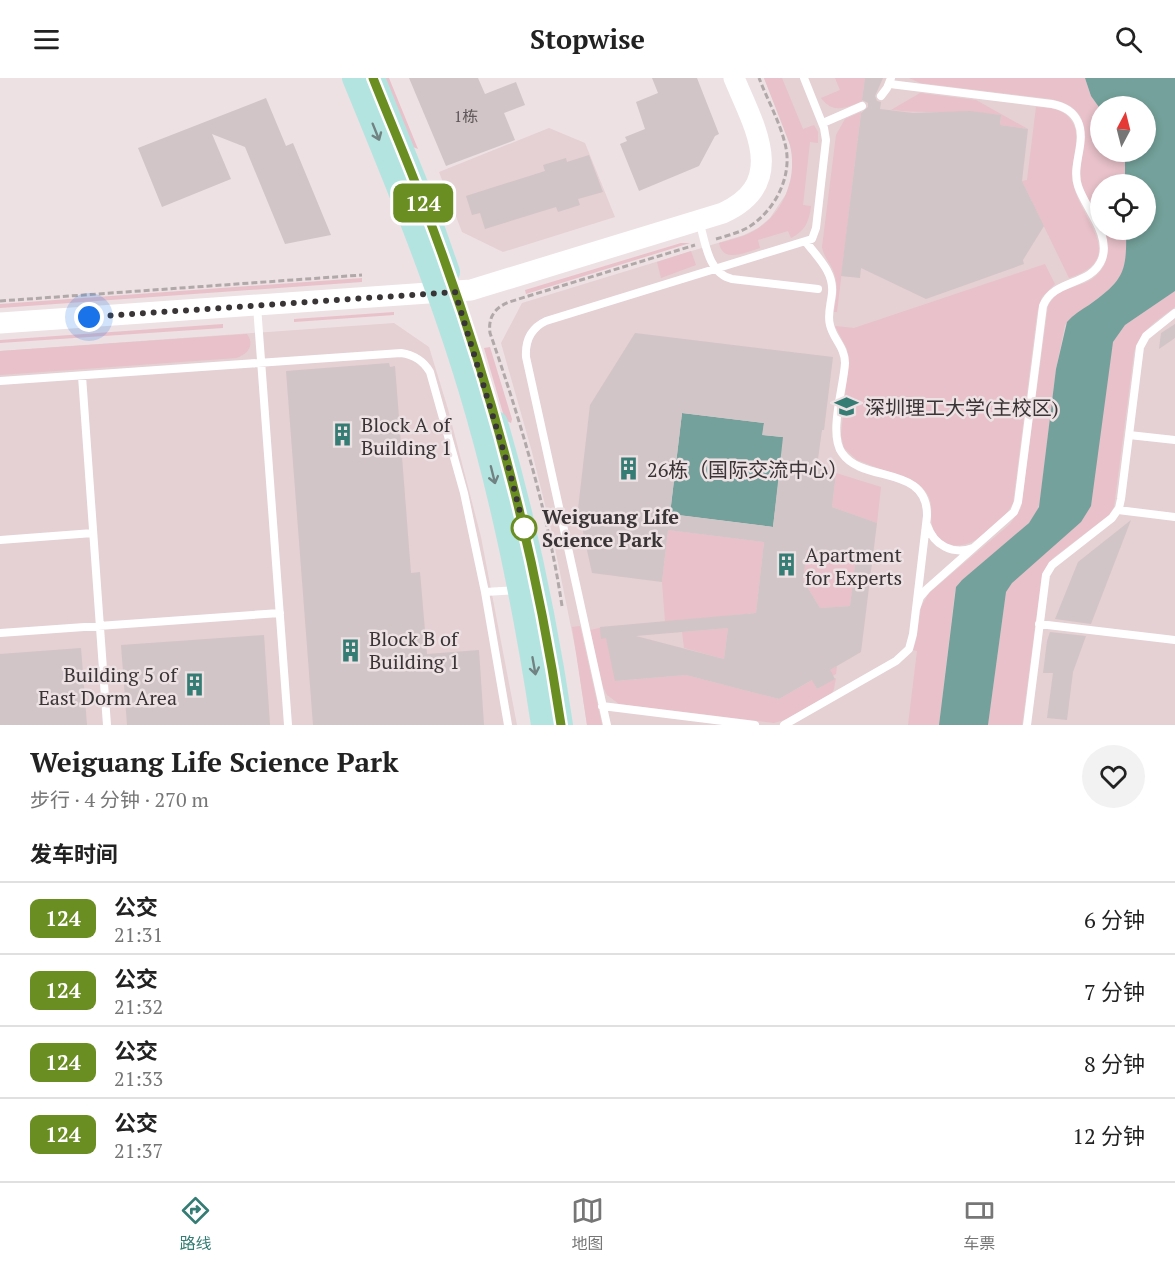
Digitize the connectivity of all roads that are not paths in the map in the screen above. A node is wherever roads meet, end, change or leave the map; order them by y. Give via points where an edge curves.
1 (354, 78) edge
2 (373, 78) edge
3 (734, 78) edge
4 (804, 78) edge
5 (891, 81) edge
6 (881, 96) dead end
7 (862, 106) dead end
8 (823, 123) junction
9 (699, 220) junction
10 (806, 242) junction
11 (715, 269) junction
12 (818, 289) dead end
13 (446, 292) junction
14 (257, 305) junction
15 (1175, 313) edge
16 (0, 323) edge
17 (82, 376) junction
18 (0, 381) edge
19 (1129, 435) junction
20 (1175, 440) edge
21 (1118, 510) junction
22 (927, 516) junction
23 (1175, 517) edge
24 (93, 533) junction
25 (0, 540) edge
26 (978, 545) junction
27 (519, 590) junction
28 (485, 592) junction
29 (916, 609) junction
30 (280, 613) junction
31 (1039, 624) junction
32 (100, 626) junction
33 (0, 633) edge
34 (1175, 640) edge
35 (602, 706) junction
36 (107, 725) edge
37 (288, 725) edge
38 (508, 725) edge
39 (543, 725) edge
40 (561, 725) edge
41 (607, 725) edge
42 (755, 725) edge
43 (784, 725) edge
44 (1027, 725) edge

1 -> 13 main road
2 - 13 main road via 426,209
3 - 9 street via 760,143 760,177 741,203
4 - 8 lane
5 - 6 lane
5 - 26 lane via 1052,104 1070,112 1081,134 1078,185 1103,242 1102,258 1095,270 1057,288 1045,301 1018,502 1011,516
7 - 8 lane
8 - 10 lane via 826,140 816,228 813,238
9 - 11 lane
9 - 13 street via 471,290
10 - 11 lane
10 - 22 lane via 832,280 830,326 844,356 839,448 852,463 915,487 926,503
11 - 12 lane via 732,279
11 - 35 lane via 546,321 533,330 527,343 526,357
13 - 14 street
13 -> 27 main road
13 - 40 main road via 509,469
14 - 16 street
14 - 30 lane
15 - 19 lane via 1146,336 1140,347
17 - 18 lane
17 - 24 lane
17 - 28 lane via 401,353 418,358 430,372 457,463
19 - 20 lane
19 - 21 lane
21 - 23 lane
21 - 31 lane via 1049,569
22 - 26 lane via 932,537 944,547 959,551
22 - 29 lane
24 - 25 lane
24 - 32 lane
26 - 29 lane via 923,593
27 - 28 lane
27 -> 39 main road
28 - 38 lane
29 - 43 lane via 911,644 900,659
30 - 32 lane
30 - 37 lane
31 - 34 lane
31 - 44 lane
32 - 33 lane
32 - 36 lane
35 - 41 lane
35 - 42 lane

